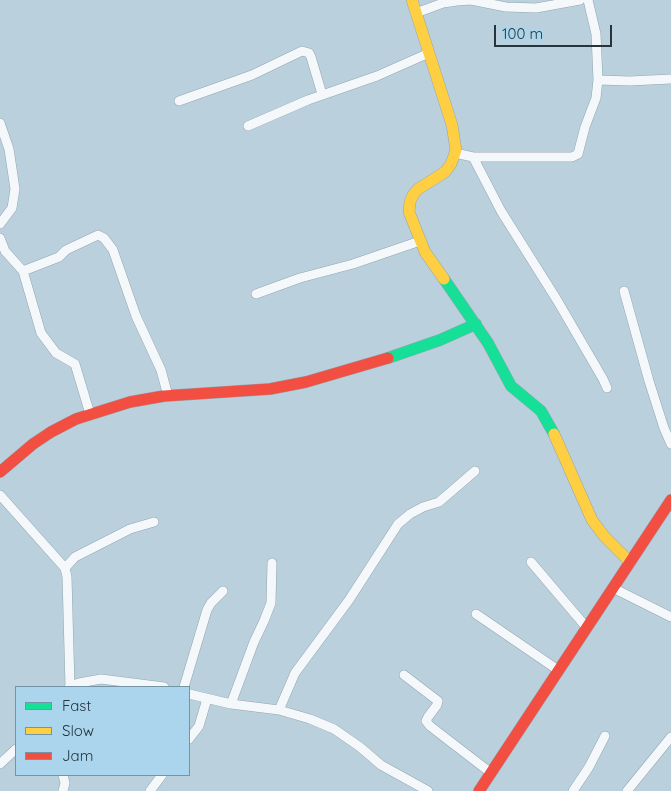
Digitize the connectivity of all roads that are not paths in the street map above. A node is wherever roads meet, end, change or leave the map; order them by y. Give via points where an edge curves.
1 (412, 0) edge
2 (580, 0) edge
3 (588, 0) edge
4 (416, 12) junction
5 (429, 53) junction
6 (671, 79) edge
7 (598, 80) junction
8 (322, 94) junction
9 (179, 101) dead end
10 (0, 123) edge
11 (248, 126) dead end
12 (455, 153) junction
13 (473, 157) junction
14 (0, 224) edge
15 (0, 238) edge
16 (420, 241) junction
17 (23, 271) junction
18 (624, 291) dead end
19 (256, 294) dead end
20 (476, 324) junction
21 (607, 388) dead end
22 (168, 396) junction
23 (90, 414) junction
24 (671, 444) edge
25 (475, 471) dead end
26 (0, 472) edge
27 (0, 495) edge
28 (671, 500) edge
29 (154, 522) dead end
30 (531, 562) dead end
31 (630, 562) junction
32 (272, 563) dead end
33 (66, 568) junction
34 (613, 588) junction
35 (222, 591) dead end
36 (476, 614) dead end
37 (671, 617) edge
38 (587, 628) junction
39 (558, 670) junction
40 (404, 675) dead end
41 (69, 686) edge
42 (72, 686) edge
43 (156, 686) edge
44 (184, 686) edge
45 (190, 694) edge
46 (207, 699) junction
47 (231, 704) junction
48 (279, 710) junction
49 (605, 736) dead end
50 (671, 737) edge
51 (190, 738) edge
52 (15, 751) edge
53 (0, 764) edge
54 (491, 773) junction
55 (63, 776) edge
56 (161, 776) edge
57 (63, 791) edge
58 (150, 791) edge
59 (428, 791) edge
60 (479, 791) edge
61 (573, 791) edge
62 (627, 791) edge

1 - 4 street
2 - 4 street via 536,8 457,1
3 - 7 street via 596,34
4 - 5 street
5 - 8 street via 377,76
5 - 12 street via 456,140
6 - 7 street
7 - 13 street via 596,98 576,156
8 - 9 street via 311,57 302,51 252,75
8 - 11 street
10 - 14 street via 9,149 15,189 12,208
12 - 13 street
12 - 16 street via 445,172 418,189 410,202 412,225
13 - 21 street via 501,211
15 - 17 street via 5,251
16 - 19 street
16 - 20 street
17 - 22 street via 59,258 66,250 98,235 104,238 113,250 136,316 161,370
17 - 23 street via 41,333 56,353 75,364
18 - 24 street via 649,382
20 - 22 street via 411,351 306,382 270,389
20 - 31 street via 511,386 541,411 549,423 592,520
22 - 23 street via 130,402
23 - 26 street via 32,444
25 - 48 street via 440,502 423,507 398,524 349,600 295,672
27 - 33 street
28 - 31 street
29 - 33 street via 130,528 75,557
30 - 38 street
31 - 34 street
32 - 47 street via 271,603
33 - 41 street
34 - 37 street
34 - 38 street
35 - 44 street via 207,610
36 - 39 street
38 - 39 street
39 - 54 street
40 - 54 street via 438,701 426,722
42 - 43 street via 102,679
45 - 46 street
46 - 47 street
46 - 51 street via 199,726
47 - 48 street
48 - 59 street via 334,729 381,765
49 - 61 street
50 - 62 street
52 - 53 street
54 - 60 street
55 - 57 street
56 - 58 street

